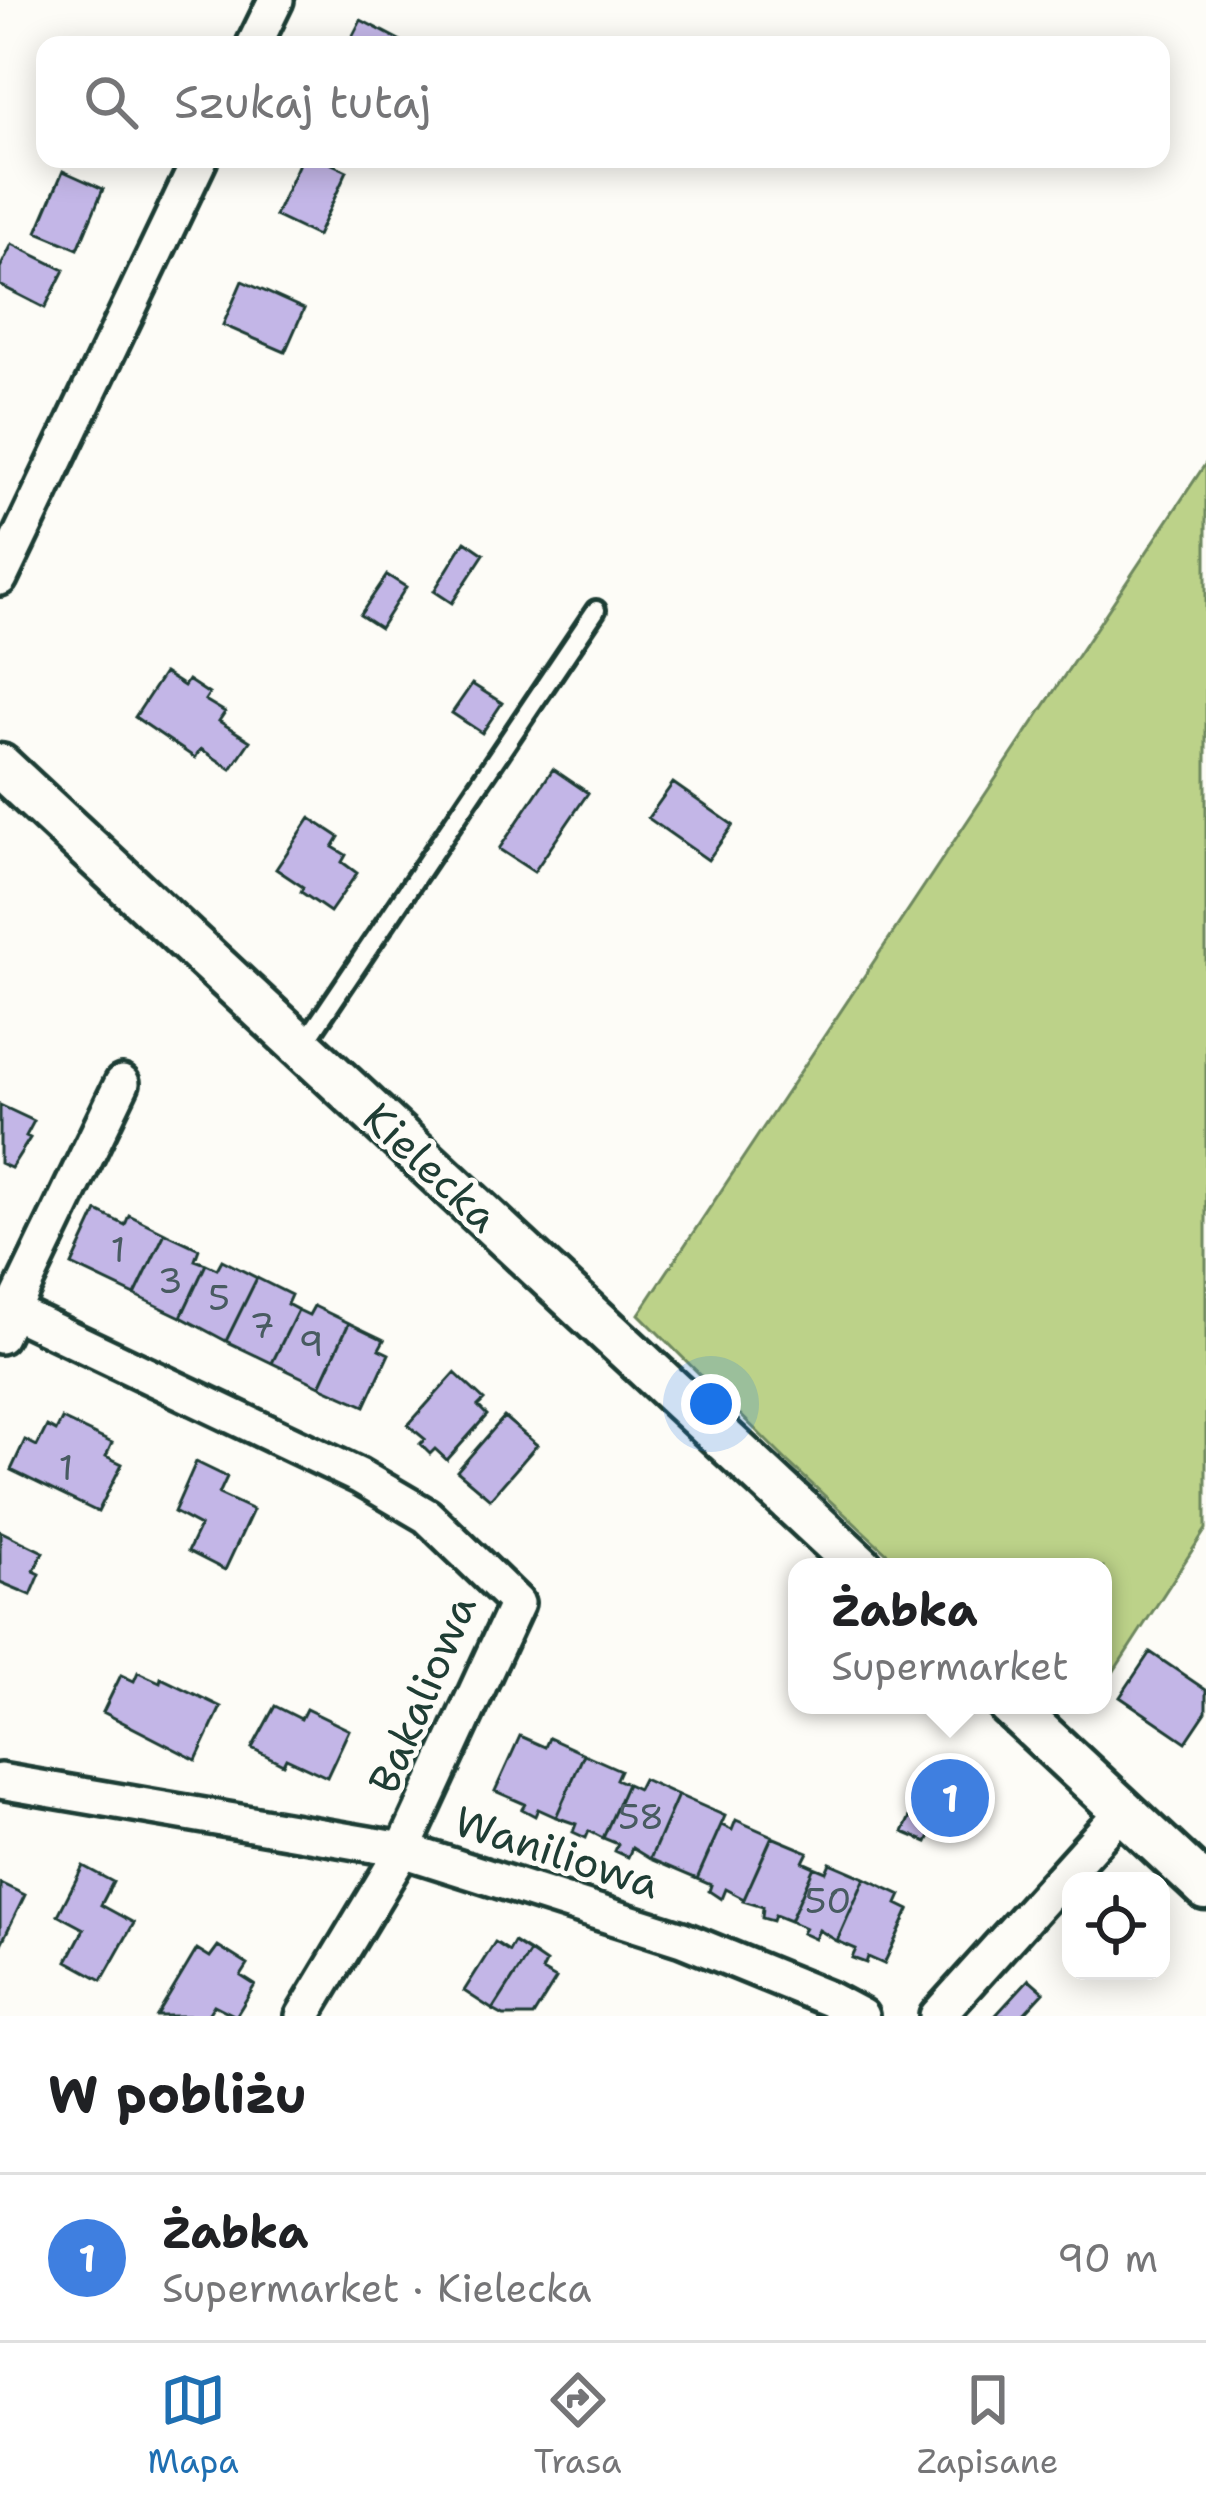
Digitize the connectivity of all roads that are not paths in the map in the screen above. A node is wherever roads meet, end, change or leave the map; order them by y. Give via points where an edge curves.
1 (276, 0) edge
2 (258, 36) edge
3 (196, 168) edge
4 (0, 578) edge
5 (596, 610) dead end
6 (0, 766) edge
7 (302, 1047) junction
8 (122, 1083) dead end
9 (6, 1324) edge
10 (851, 1558) edge
11 (1020, 1714) edge
12 (0, 1781) edge
13 (1123, 1810) junction
14 (403, 1850) junction
15 (1206, 1888) edge
16 (304, 2016) edge
17 (860, 2016) edge
18 (937, 2016) edge

1 - 2 street
3 - 4 street
5 - 7 lane
6 - 7 street, Kielecka
7 - 10 street, Kielecka
8 - 9 street
9 - 14 street, Bakaliowa via 359,1476 427,1516 517,1603
11 - 13 street
12 - 14 street, Waniliowa
13 - 15 street
13 - 18 street
14 - 16 street, Bakaliowa
14 - 17 street, Waniliowa via 682,1939

